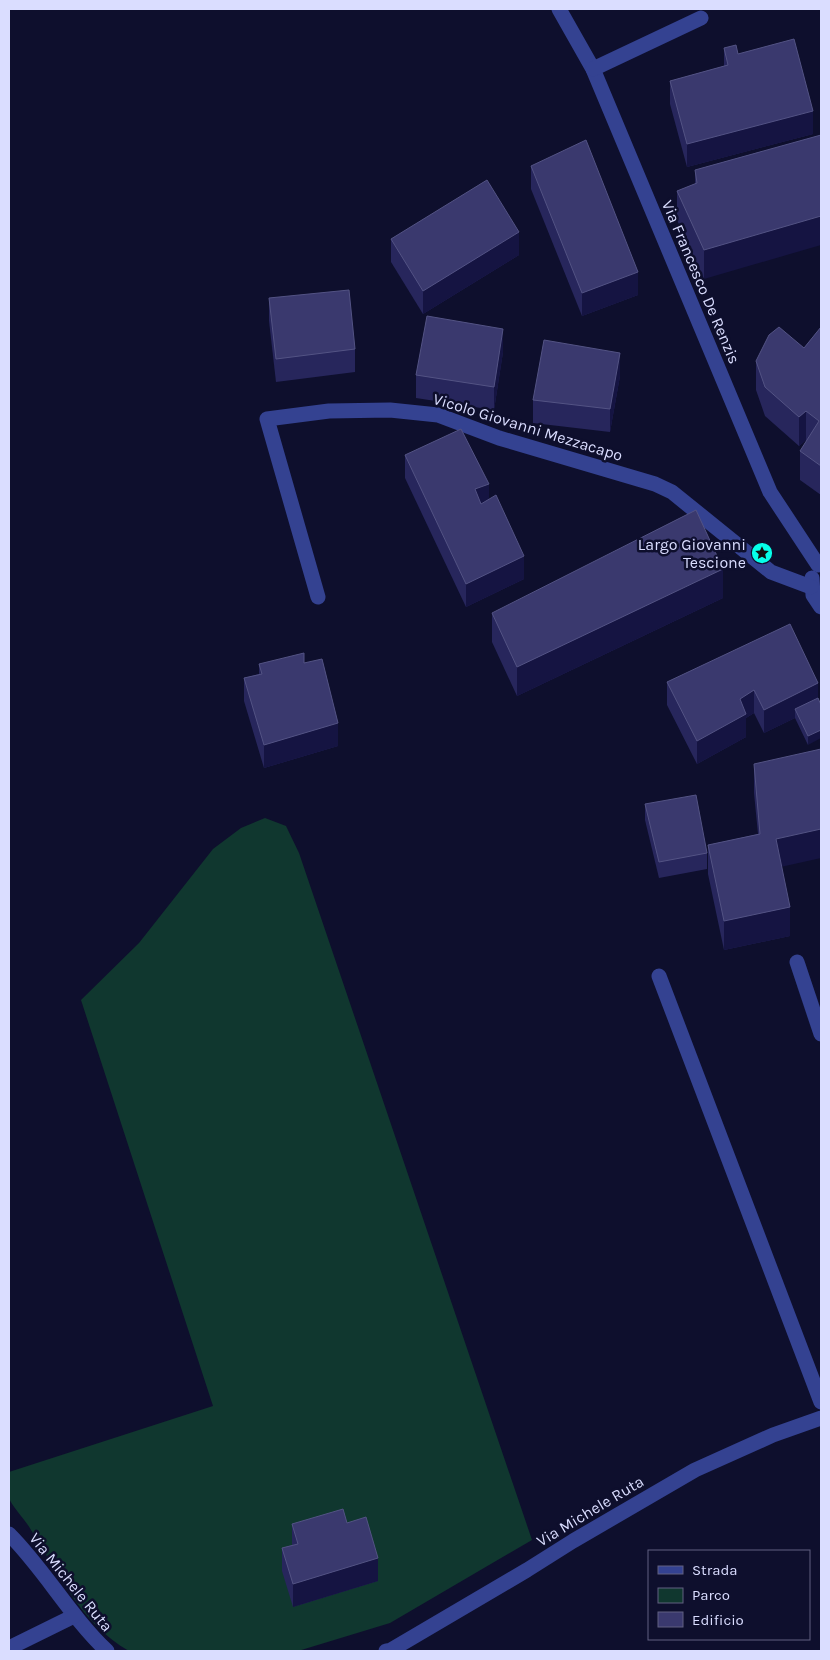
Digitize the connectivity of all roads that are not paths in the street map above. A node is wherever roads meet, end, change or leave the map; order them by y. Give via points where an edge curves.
1 (559, 9) edge
2 (701, 18) dead end
3 (593, 69) junction
4 (820, 563) edge
5 (812, 587) junction
6 (318, 597) dead end
7 (821, 607) edge
8 (797, 962) dead end
9 (659, 976) dead end
10 (821, 1034) edge
11 (821, 1402) edge
12 (821, 1418) edge
13 (9, 1534) edge
14 (74, 1616) junction
15 (9, 1648) edge
16 (106, 1651) edge
17 (386, 1651) edge

1 - 3 street, Via Francesco De Renzis
2 - 3 street
3 - 4 street, Via Francesco De Renzis via 770,492
4 - 5 street via 812,579
5 - 6 street, Vicolo Giovanni Mezzacapo via 771,572 672,492 655,484 499,438 438,415 381,410 329,411 267,419
5 - 7 street
8 - 10 street
9 - 11 street
12 - 17 street, Via Michele Ruta via 773,1435 695,1470
13 - 14 street, Via Michele Ruta via 25,1550
14 - 15 street
14 - 16 street, Via Michele Ruta

